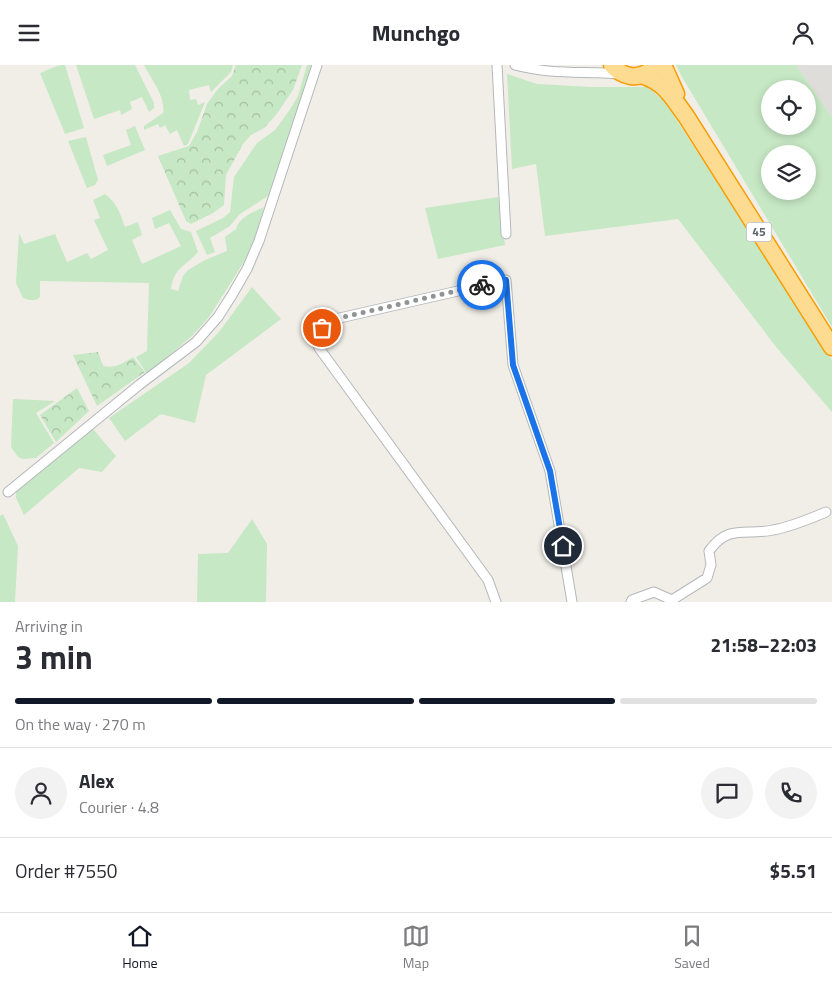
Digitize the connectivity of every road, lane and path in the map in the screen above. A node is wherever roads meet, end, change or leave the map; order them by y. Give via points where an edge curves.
1 (317, 65) edge
2 (497, 65) edge
3 (515, 65) edge
4 (655, 65) edge
5 (663, 65) edge
6 (617, 69) edge
7 (641, 75) junction
8 (686, 116) junction
9 (506, 233) dead end
10 (832, 347) edge
11 (8, 492) dead end
12 (826, 513) dead end
13 (496, 602) edge
14 (572, 602) edge
15 (631, 602) edge

1 - 11 street via 259,241 247,269 218,317 196,342
2 - 9 street
3 - 6 street via 564,73
4 - 7 highway
5 - 8 highway, 45
6 - 7 highway, 45 via 632,76
7 - 8 highway, 45 via 665,87
8 - 10 highway, 45
12 - 15 street via 773,531 735,531 709,551 712,565 707,578 672,600 654,592
13 - 14 street via 488,580 319,347 315,336 331,320 506,280 513,365 550,471

